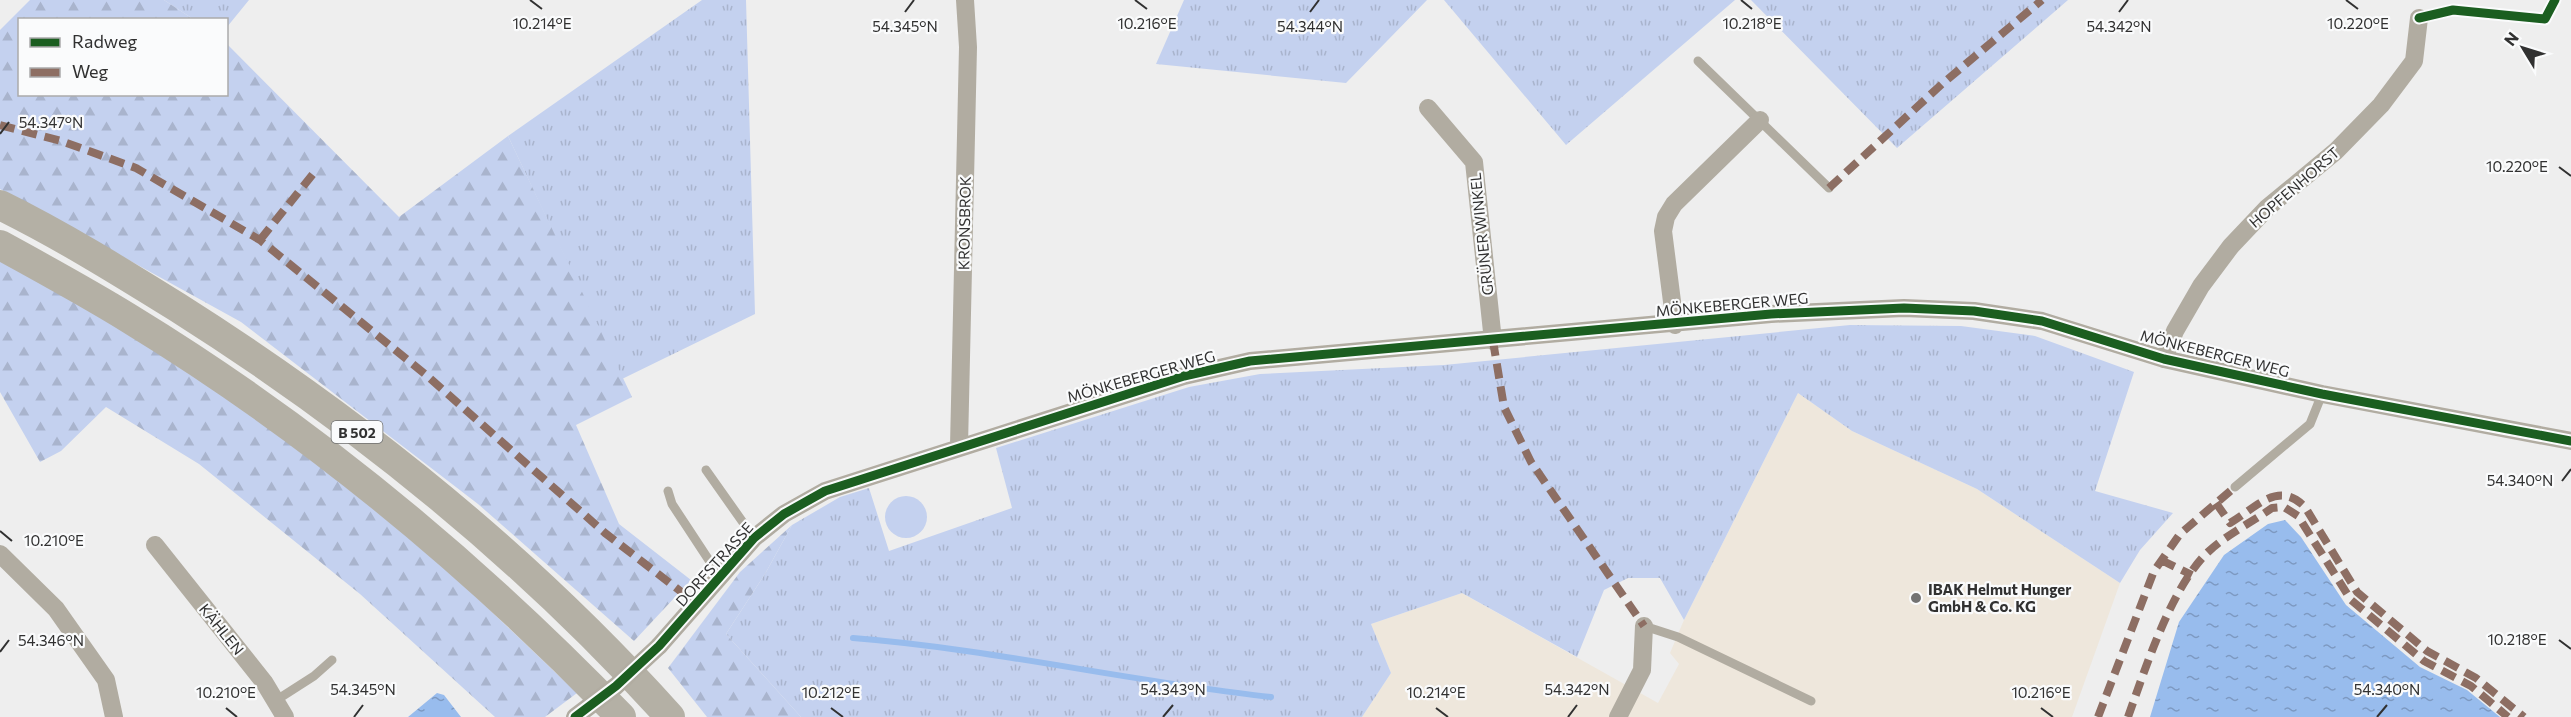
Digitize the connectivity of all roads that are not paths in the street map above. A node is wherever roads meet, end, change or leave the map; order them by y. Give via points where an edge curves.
1 (965, 0) edge
2 (2419, 18) dead end
3 (1698, 61) dead end
4 (1428, 108) dead end
5 (1760, 120) junction
6 (1829, 188) dead end
7 (0, 206) edge
8 (0, 246) edge
9 (1675, 325) junction
10 (1493, 341) junction
11 (2164, 358) junction
12 (2322, 394) junction
13 (2571, 441) edge
14 (959, 446) junction
15 (897, 466) joint
16 (706, 470) dead end
17 (2235, 487) dead end
18 (668, 491) dead end
19 (754, 538) junction
20 (155, 545) dead end
21 (0, 554) edge
22 (720, 577) junction
23 (1644, 626) joint
24 (332, 660) dead end
25 (275, 701) junction
26 (1811, 701) dead end
27 (114, 717) edge
28 (285, 717) edge
29 (575, 717) edge
30 (621, 717) edge
31 (670, 717) edge
32 (1618, 717) edge

1 - 14 street, KRONSBROK via 968,47
2 - 11 street, HOPFENHORST via 2414,62 2336,152 2267,208 2231,246 2201,286
3 - 5 lane
4 - 10 street, GRÜNER WINKEL via 1474,162
5 - 6 lane
5 - 9 street via 1674,204 1666,218 1663,231
7 - 31 highway, B 502 via 165,300 240,347 332,413 518,566
8 - 30 highway, B 502 via 130,319 318,448 498,596
9 - 10 street, MÖNKEBERGER WEG
9 - 11 street, MÖNKEBERGER WEG via 1821,311 1974,311 2042,321
10 - 14 street, MÖNKEBERGER WEG via 1250,361 1184,376
11 - 12 street, MÖNKEBERGER WEG
12 - 13 street, MÖNKEBERGER WEG
12 - 17 lane via 2310,424
14 - 15 street, MÖNKEBERGER WEG
15 - 19 street, DORFSTRASSE via 825,491 784,514
16 - 19 lane
18 - 22 lane via 672,504
19 - 22 street, DORFSTRASSE
20 - 25 street, KÄHLEN
21 - 27 street via 57,609 106,680
22 - 29 street, DORFSTRASSE, bridge via 659,646
23 - 26 lane via 1678,637
23 - 32 street via 1642,670
24 - 25 lane
25 - 28 street, KÄHLEN

